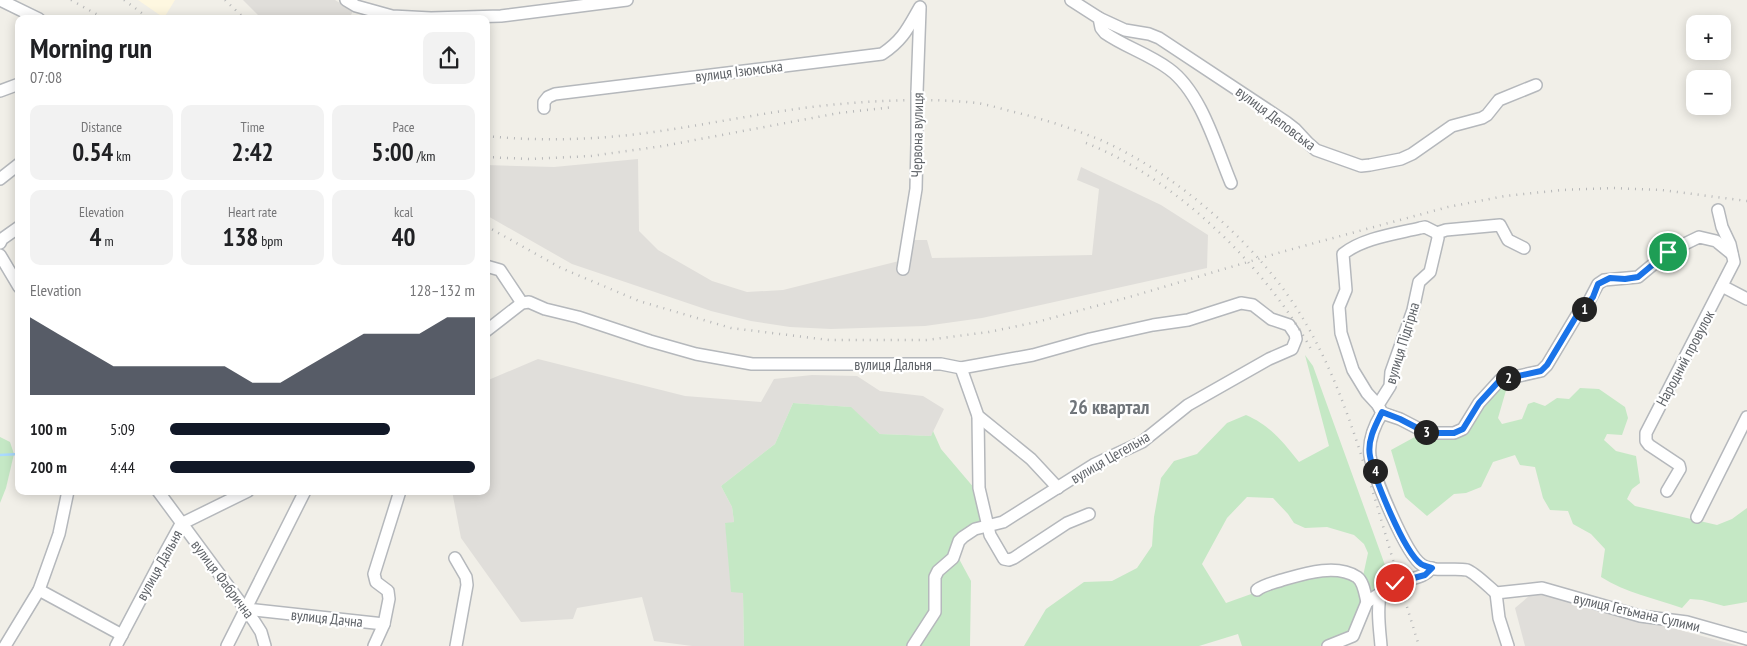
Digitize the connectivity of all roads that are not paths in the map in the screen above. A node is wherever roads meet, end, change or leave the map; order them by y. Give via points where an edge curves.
1 (0, 0) edge
2 (346, 0) edge
3 (627, 0) edge
4 (1072, 0) edge
5 (920, 3) edge
6 (31, 15) edge
7 (388, 15) edge
8 (490, 16) edge
9 (1099, 18) junction
10 (15, 85) edge
11 (1536, 85) dead end
12 (0, 91) edge
13 (544, 108) dead end
14 (15, 167) edge
15 (0, 179) edge
16 (1232, 183) dead end
17 (1718, 210) dead end
18 (15, 230) edge
19 (1437, 233) junction
20 (0, 243) edge
21 (1524, 248) dead end
22 (1732, 254) junction
23 (0, 256) edge
24 (490, 267) edge
25 (903, 269) dead end
26 (15, 280) edge
27 (1722, 286) junction
28 (1747, 299) edge
29 (522, 303) junction
30 (490, 328) edge
31 (1296, 339) joint
32 (961, 368) junction
33 (1380, 409) junction
34 (978, 416) junction
35 (1747, 417) edge
36 (1058, 488) junction
37 (1667, 491) dead end
38 (67, 495) edge
39 (161, 495) edge
40 (240, 495) edge
41 (303, 495) edge
42 (399, 495) edge
43 (1089, 514) dead end
44 (1697, 517) dead end
45 (181, 524) junction
46 (987, 526) junction
47 (455, 558) dead end
48 (1432, 568) junction
49 (39, 590) junction
50 (1256, 590) dead end
51 (1381, 593) junction
52 (1496, 593) junction
53 (1367, 602) junction
54 (246, 609) junction
55 (384, 624) junction
56 (122, 635) junction
57 (1747, 640) edge
58 (6, 646) edge
59 (116, 646) edge
60 (227, 646) edge
61 (265, 646) edge
62 (374, 646) edge
63 (456, 646) edge
64 (913, 646) edge
65 (1328, 646) edge
66 (1381, 646) edge
67 (1508, 646) edge

1 - 6 street
2 - 7 street
3 - 8 street
4 - 9 street, вулиця Деповська
5 - 13 street, вулиця Ізюмська via 896,45 882,54 554,94 544,102
5 - 25 street, Червона вулиця, bridge via 916,189
9 - 11 street, вулиця Деповська via 1125,30 1159,38 1286,122 1316,150 1361,166 1412,154 1452,126 1482,118 1499,100
9 - 16 street, вулиця Деповська via 1105,33 1148,55 1191,90
10 - 12 street
14 - 15 street
17 - 22 street
18 - 20 street
19 - 21 street via 1500,225 1508,240
19 - 33 street, вулиця Підгірна via 1430,272 1419,282 1413,310 1391,372 1390,386
19 - 33 street via 1420,228 1372,240 1343,254 1346,290 1339,308 1341,333 1353,370
22 - 27 street, Народний провулок via 1734,262
22 - 33 street via 1716,241 1698,237 1668,252 1638,277 1610,278 1598,284 1593,297 1577,315 1547,365 1541,371 1500,380 1479,403 1463,429 1454,433 1427,433
23 - 26 street
24 - 29 street via 500,270
27 - 28 street
27 - 37 street, Народний провулок via 1646,433 1649,445 1679,465 1680,469
29 - 30 street
29 - 32 street, вулиця Дальня via 529,302 696,354 752,364 941,364
31 - 32 street, вулиця Дальня via 1296,334 1286,323 1271,319 1253,305 1241,303 1188,320
31 - 36 street, вулиця Цегельна via 1292,349 1188,406 1142,442 1095,464
32 - 34 street
33 - 48 street, вулиця Підгірна via 1370,456 1405,544 1422,565
34 - 36 street via 1031,459
34 - 46 street via 979,488
35 - 44 street
36 - 46 street, вулиця Цегельна via 1003,522
38 - 49 street via 59,534
39 - 45 street, вулиця Фабрична
40 - 45 street, вулиця Дальня
41 - 54 street
42 - 55 street via 374,574 376,582 388,591
43 - 46 street via 1067,523 1009,560 1004,559 993,542
45 - 54 street, вулиця Фабрична
45 - 56 street, вулиця Дальня
46 - 64 street, вулиця Цегельна via 976,529 959,541 953,558 938,571 935,577 935,612
47 - 63 street via 467,585
48 - 51 street via 1425,575 1395,583
48 - 52 street via 1468,570
49 - 56 street
49 - 58 street
50 - 53 street via 1306,573 1327,570 1358,578
51 - 53 street
51 - 66 street
52 - 57 street, вулиця Гетьмана Сулими via 1542,588 1640,616 1687,622
52 - 67 street via 1499,618
53 - 65 street via 1353,636
54 - 55 street, вулиця Дачна
54 - 60 street
54 - 61 street, вулиця Фабрична via 261,632
55 - 62 street, вулиця Дачна
56 - 59 street, вулиця Дальня

